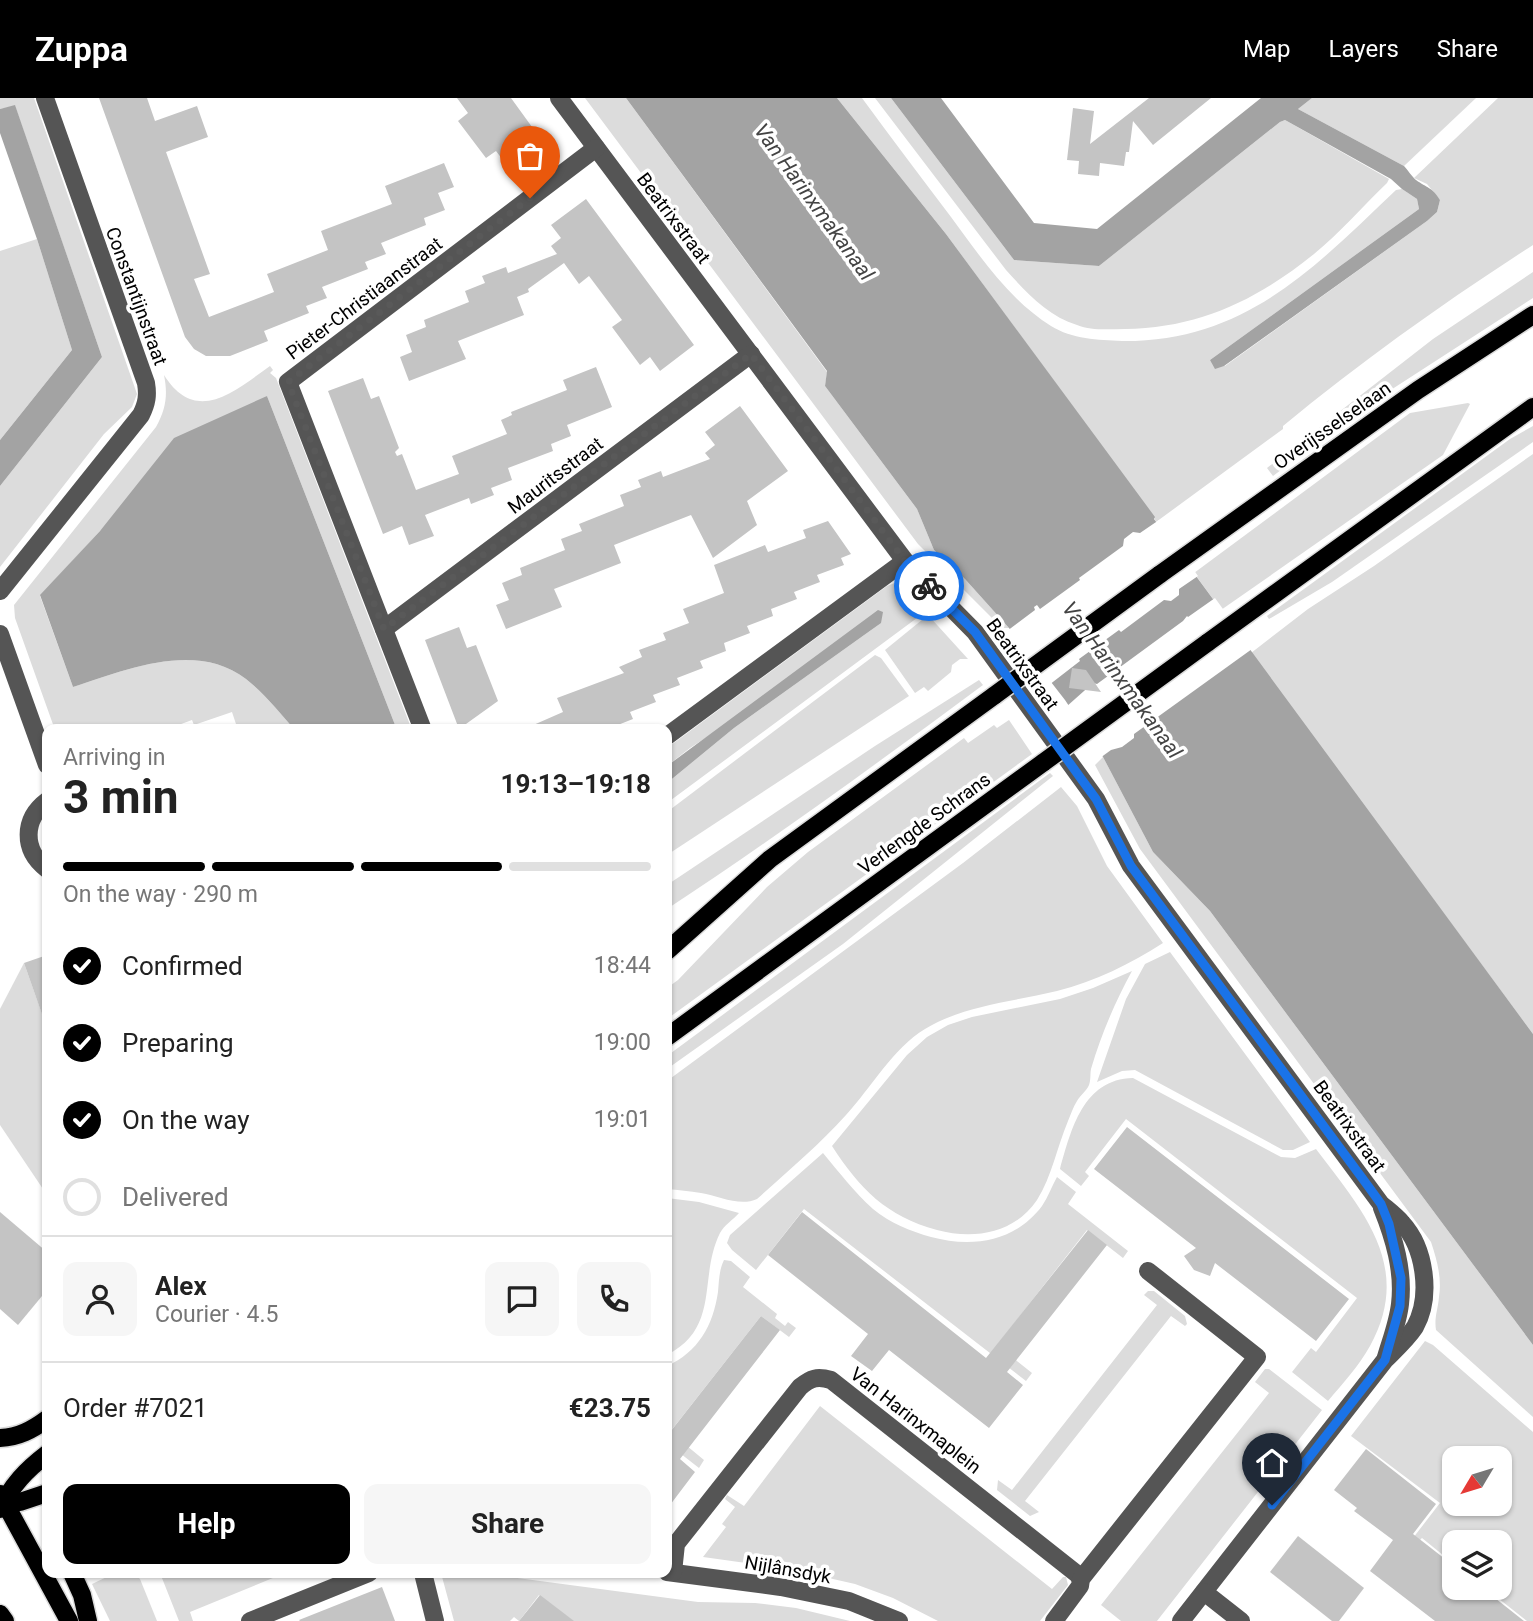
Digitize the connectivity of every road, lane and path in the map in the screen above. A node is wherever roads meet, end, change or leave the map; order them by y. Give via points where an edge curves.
1 (45, 98) edge
2 (559, 98) edge
3 (596, 148) junction
4 (1533, 316) edge
5 (751, 354) junction
6 (1533, 407) edge
7 (905, 561) junction
8 (0, 591) edge
9 (384, 629) junction
10 (0, 634) edge
11 (421, 724) edge
12 (672, 732) edge
13 (42, 751) edge
14 (42, 805) edge
15 (42, 864) edge
16 (672, 947) edge
17 (672, 1033) edge
18 (1148, 1271) dead end
19 (42, 1423) edge
20 (0, 1438) edge
21 (42, 1458) edge
22 (42, 1495) edge
23 (1, 1501) edge
24 (672, 1563) edge
25 (672, 1572) edge
26 (42, 1573) edge
27 (45, 1578) edge
28 (74, 1578) edge
29 (357, 1578) edge
30 (424, 1578) edge
31 (1080, 1579) junction
32 (1204, 1592) junction
33 (69, 1621) edge
34 (88, 1621) edge
35 (250, 1621) edge
36 (435, 1621) edge
37 (899, 1621) edge
38 (1054, 1621) edge
39 (1181, 1621) edge
40 (1241, 1621) edge

1 - 8 street, Constantijnstraat via 148,395 141,415
2 - 3 street, Beatrixstraat
3 - 5 street, Beatrixstraat
3 - 9 street, Pieter-Christiaanstraat via 288,382
4 - 16 main road, Overijsselselaan, bridge via 1270,494 770,859
5 - 7 street, Beatrixstraat
5 - 9 street, Mauritsstraat
6 - 17 main road, Verlengde Schrans, bridge
7 - 12 street
7 - 32 street, Beatrixstraat via 975,632 1096,799 1131,866 1381,1204 1399,1261 1397,1320 1385,1360
9 - 11 street, Pieter-Christiaanstraat
10 - 13 street
14 - 15 street via 27,836
18 - 31 street via 1257,1357
19 - 20 main road via 18,1436
21 - 23 main road
22 - 23 main road via 20,1502
23 - 26 main road
24 - 31 street, Van Harinxmaplein via 676,1544 800,1387 819,1377 831,1380
25 - 37 street, Nijlânsdyk via 822,1595
27 - 33 main road
28 - 34 main road
29 - 35 street
30 - 36 street
31 - 38 street via 1080,1586
32 - 39 street, Beatrixstraat
32 - 40 street

